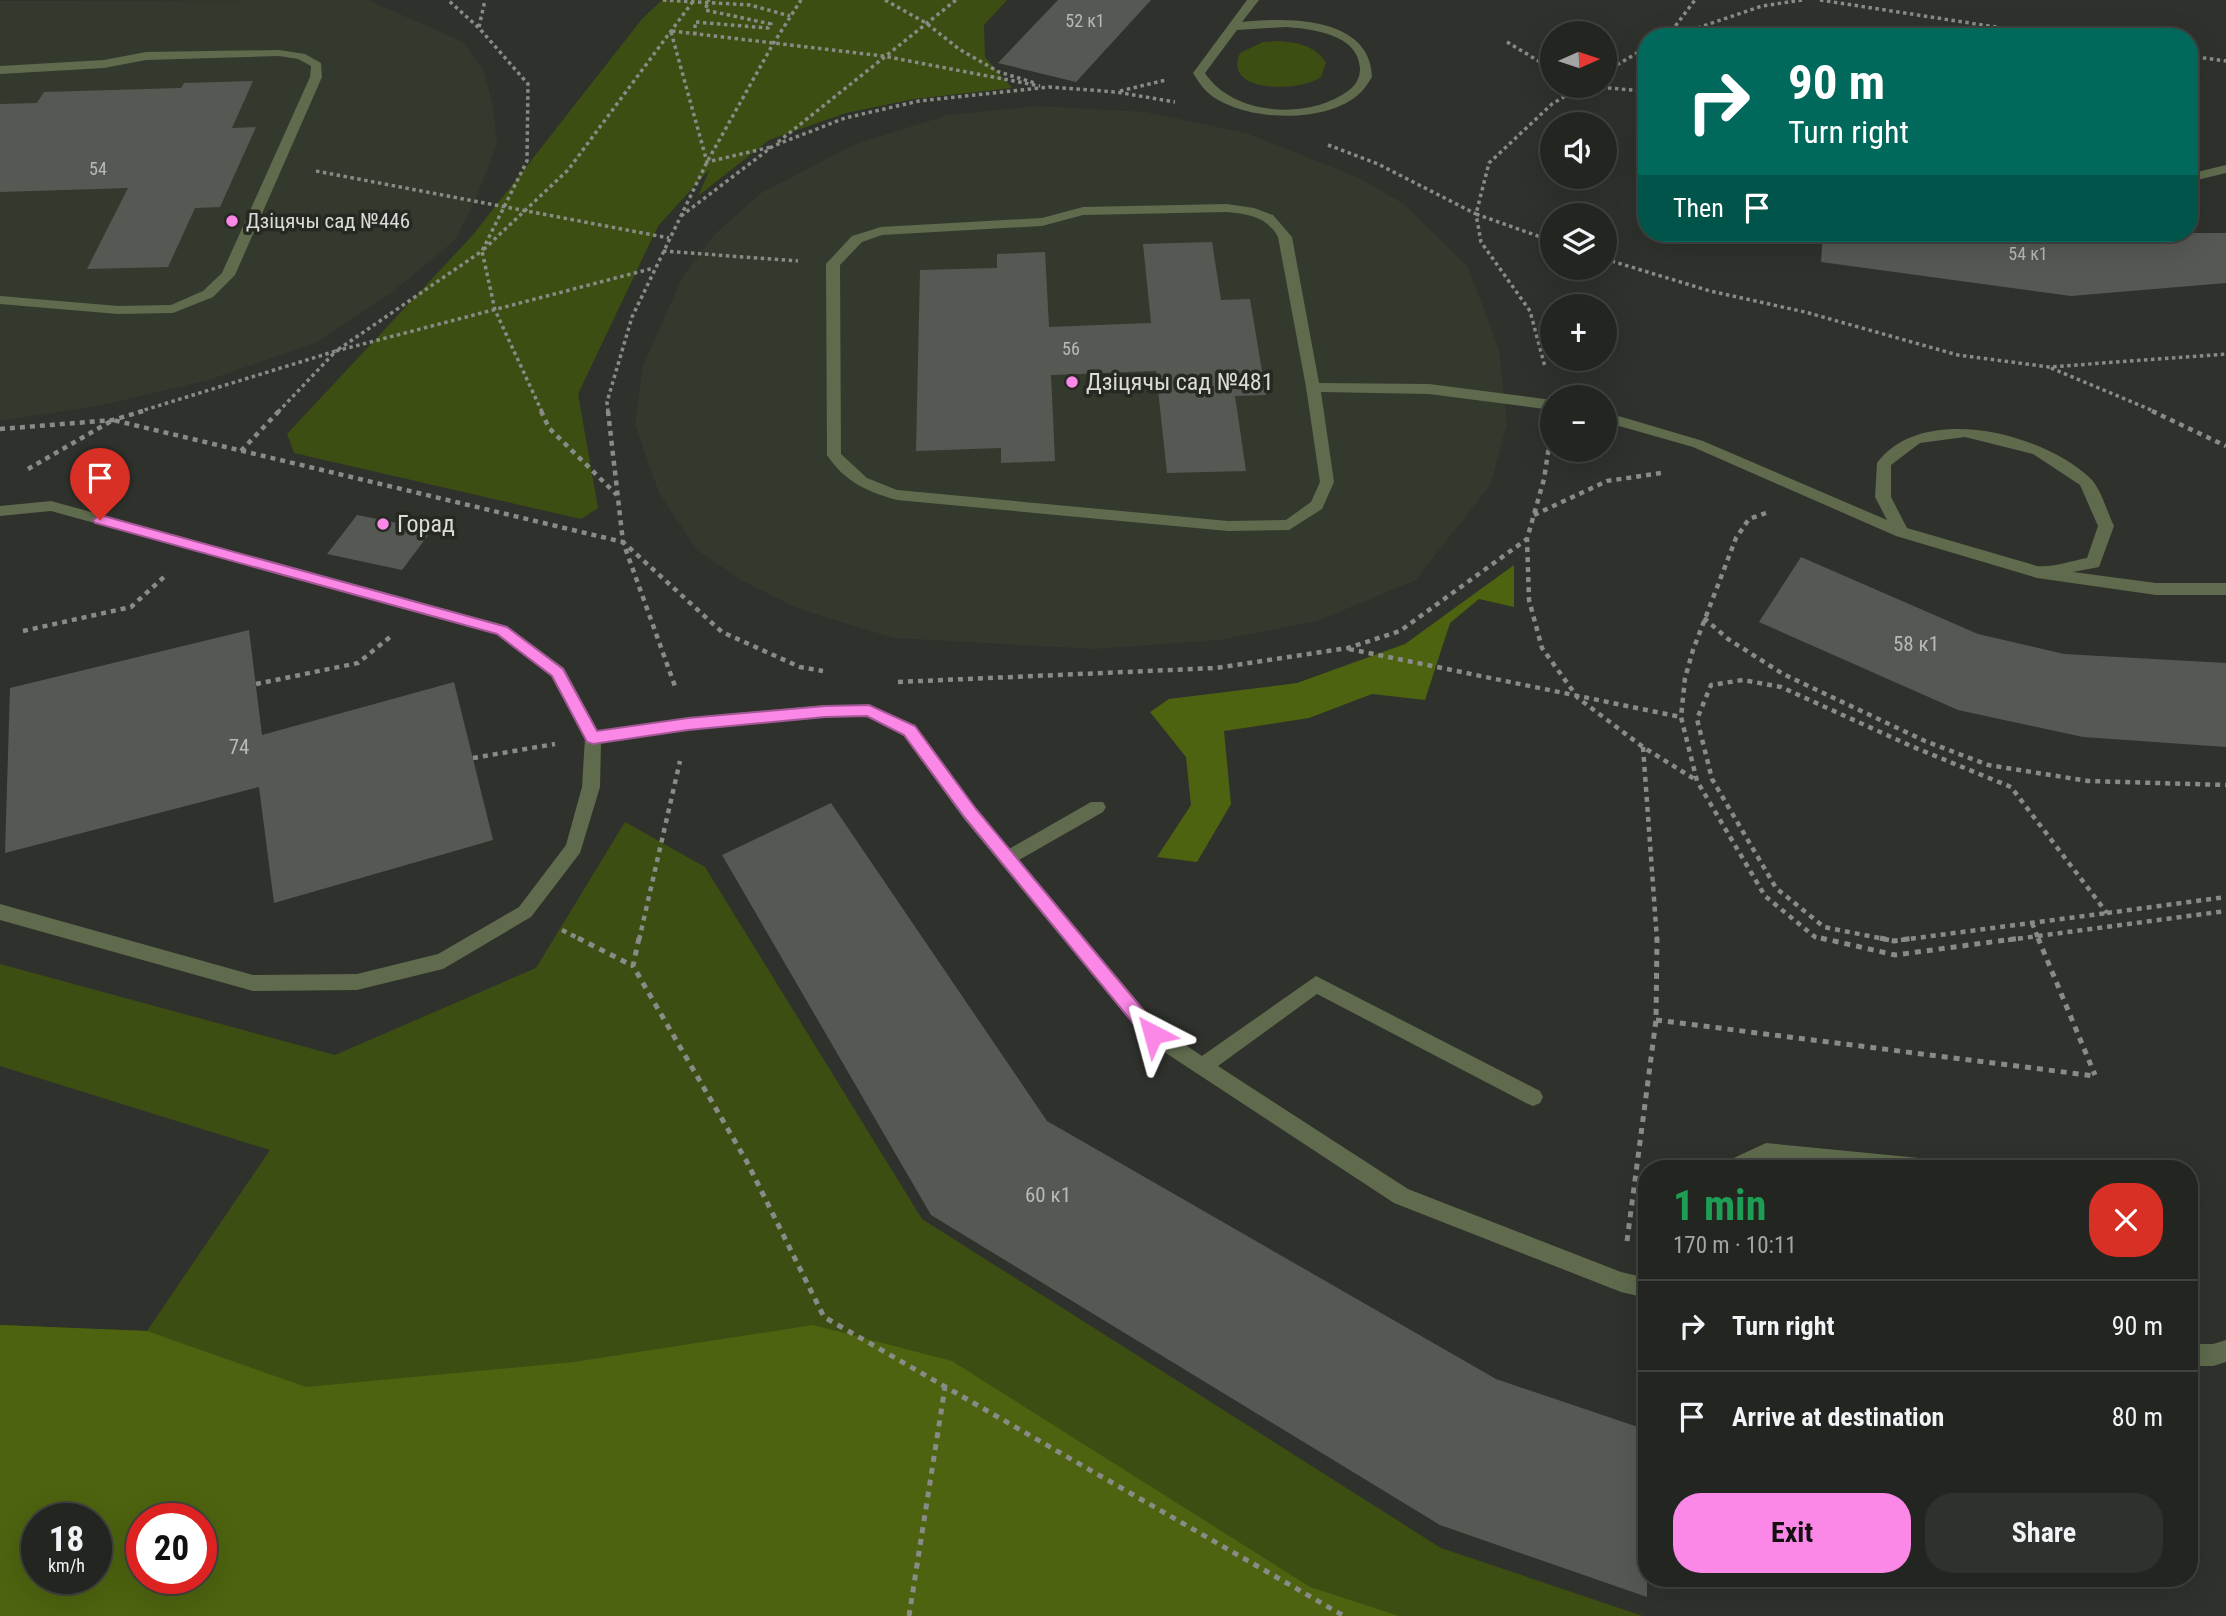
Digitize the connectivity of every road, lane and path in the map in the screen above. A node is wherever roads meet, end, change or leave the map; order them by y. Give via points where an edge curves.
1 (447, 0) edge
2 (485, 0) edge
3 (663, 0) edge
4 (801, 0) edge
5 (885, 0) edge
6 (956, 0) edge
7 (1253, 0) edge
8 (1695, 0) edge
9 (1802, 0) edge
10 (1820, 0) edge
11 (694, 1) edge
12 (708, 2) edge
13 (790, 17) junction
14 (926, 23) junction
15 (1233, 27) junction
16 (479, 28) junction
17 (1675, 28) edge
18 (1696, 28) edge
19 (2002, 28) edge
20 (671, 31) junction
21 (695, 35) junction
22 (1507, 42) dead end
23 (773, 44) junction
24 (1638, 52) edge
25 (883, 56) junction
26 (2198, 57) edge
27 (2226, 61) edge
28 (1540, 62) edge
29 (1617, 65) edge
30 (0, 70) edge
31 (1199, 73) junction
32 (1049, 87) junction
33 (1617, 89) edge
34 (1638, 90) edge
35 (1116, 92) junction
36 (1562, 98) edge
37 (1183, 103) dead end
38 (1326, 144) dead end
39 (773, 146) junction
40 (707, 162) junction
41 (276, 169) junction
42 (2226, 169) edge
43 (2198, 176) edge
44 (504, 207) junction
45 (523, 212) junction
46 (1476, 214) junction
47 (678, 219) junction
48 (1540, 237) edge
49 (669, 238) junction
50 (482, 251) junction
51 (663, 251) junction
52 (1617, 262) edge
53 (833, 264) junction
54 (655, 268) junction
55 (0, 300) edge
56 (495, 310) junction
57 (1540, 348) edge
58 (336, 351) junction
59 (2226, 354) edge
60 (2049, 367) junction
61 (1313, 387) junction
62 (1540, 403) edge
63 (113, 420) junction
64 (1617, 420) edge
65 (0, 429) edge
66 (2226, 446) edge
67 (241, 451) junction
68 (1547, 462) edge
69 (23, 472) dead end
70 (1665, 473) dead end
71 (617, 496) junction
72 (1772, 510) dead end
73 (0, 511) edge
74 (1534, 516) junction
75 (1901, 532) junction
76 (1527, 539) junction
77 (623, 542) junction
78 (197, 547) junction
79 (2036, 572) junction
80 (2226, 589) edge
81 (424, 609) junction
82 (1704, 618) junction
83 (23, 631) dead end
84 (1348, 648) junction
85 (828, 671) dead end
86 (896, 682) dead end
87 (256, 684) dead end
88 (1578, 698) junction
89 (1681, 717) junction
90 (688, 724) junction
91 (593, 738) junction
92 (1643, 747) junction
93 (473, 758) dead end
94 (1696, 781) junction
95 (2226, 785) edge
96 (1097, 807) dead end
97 (1008, 858) junction
98 (2226, 897) edge
99 (2226, 911) edge
100 (0, 912) edge
101 (526, 912) junction
102 (2107, 913) junction
103 (2032, 923) junction
104 (2036, 936) junction
105 (633, 966) junction
106 (1656, 1020) junction
107 (1203, 1066) junction
108 (1533, 1097) dead end
109 (1750, 1160) edge
110 (1848, 1160) edge
111 (1622, 1282) junction
112 (1638, 1286) edge
113 (2226, 1351) edge
114 (2198, 1355) edge
115 (945, 1387) junction
116 (909, 1616) edge
117 (1344, 1616) edge

1 - 16 path
2 - 16 path
3 - 11 path
4 - 13 path
5 - 14 path
6 - 14 path
7 - 15 lane
8 - 17 path
9 - 18 path via 1762,6
10 - 19 path
11 - 12 path
11 - 20 path
12 - 13 path via 750,5
12 - 21 path via 705,10 771,24 768,28 695,22
13 - 23 path
14 - 25 path
14 - 32 path via 999,72
15 - 31 lane
15 - 31 lane via 1299,23 1328,31 1351,43 1365,59 1366,77 1354,93 1331,105 1266,111 1235,103 1211,90
16 - 44 path via 528,84 527,161
20 - 21 path
20 - 40 path
20 - 45 path via 568,170
21 - 23 path
22 - 28 path
23 - 25 path
23 - 40 path
24 - 29 path
25 - 32 path
25 - 39 path
26 - 27 path
30 - 41 lane via 104,65 146,56 300,55 317,65 316,77
31 - 35 path
32 - 35 path
32 - 39 path via 907,104 845,118
33 - 34 path
35 - 37 path
36 - 46 path via 1489,163
38 - 46 path via 1378,164
39 - 40 path
39 - 47 path
40 - 47 path
41 - 44 path via 330,172
41 - 55 lane via 228,275 208,294 173,309 118,310
42 - 43 lane
44 - 45 path
44 - 50 path
45 - 49 path
45 - 50 path
46 - 48 path
46 - 57 path via 1482,242 1530,311
47 - 49 path
49 - 51 path
50 - 56 path
50 - 58 path
51 - 53 path
51 - 54 path
52 - 60 path via 1710,291 1958,355
53 - 61 lane via 857,239 881,231 1041,222 1083,211 1253,211 1278,223 1285,237
53 - 61 lane via 834,455 846,472 866,487 897,495 1228,526 1289,525 1317,505 1326,482
54 - 56 path
54 - 71 path via 632,317 607,402
56 - 58 path
56 - 71 path via 550,428
58 - 63 path
58 - 67 path
59 - 60 path
60 - 66 path
61 - 62 lane via 1429,389
63 - 65 path
63 - 67 path
63 - 69 path
64 - 75 lane via 1698,444
67 - 77 path
68 - 74 path
70 - 74 path via 1607,481
71 - 77 path
72 - 82 path via 1749,519 1736,538
73 - 78 lane via 51,506
74 - 76 path
75 - 79 lane
75 - 79 lane via 1883,496 1884,463 1916,439 1965,432 2038,450 2086,482 2106,526 2093,564
76 - 84 path via 1400,631
76 - 88 path via 1529,600 1542,648
77 - 85 path via 722,632 800,667
77 - 90 path
78 - 81 lane
78 - 83 path via 131,607
79 - 80 lane via 2156,589
81 - 87 path via 358,663
81 - 91 lane via 502,630 558,673
82 - 89 path via 1685,678
82 - 95 path via 1783,674 1925,741 1988,765 2088,781
84 - 86 path via 1216,668
84 - 88 path
88 - 89 path
88 - 92 path
89 - 94 path
90 - 91 lane
90 - 97 lane via 869,710 909,730
90 - 105 path
91 - 93 path
91 - 101 lane via 591,787 574,848
92 - 94 path
92 - 106 path via 1657,944
94 - 104 path via 1765,896 1815,937 1895,955
96 - 97 lane
97 - 107 lane via 1153,1034
98 - 102 path
99 - 104 path
100 - 101 lane via 253,983 357,982 443,961
101 - 105 path
102 - 103 path
102 - 103 path via 2011,787 1781,687 1743,680 1711,685 1697,719 1712,779 1776,888 1824,927 1895,941
103 - 104 path
104 - 106 path via 2095,1076
105 - 115 path via 747,1161 824,1317
106 - 111 path
107 - 108 lane via 1316,984
107 - 111 lane via 1401,1196
109 - 110 lane via 1766,1152
111 - 112 lane
113 - 114 lane
115 - 116 path
115 - 117 path

